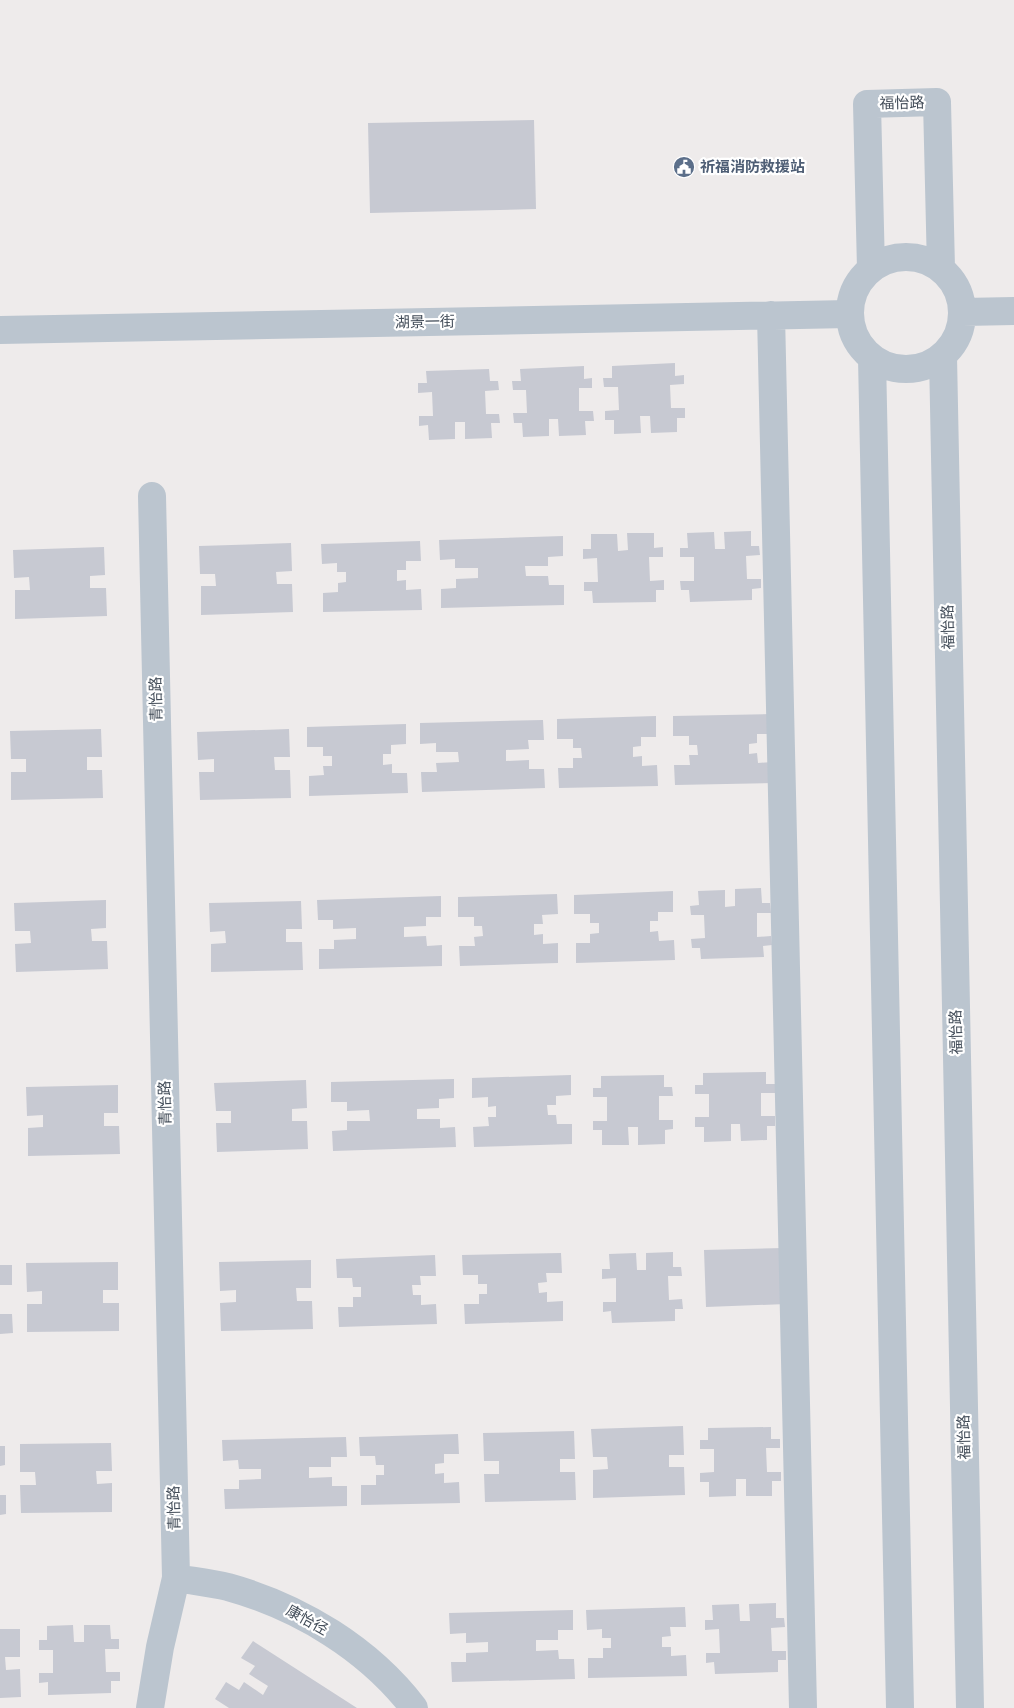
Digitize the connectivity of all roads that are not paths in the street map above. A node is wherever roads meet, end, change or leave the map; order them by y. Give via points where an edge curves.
1 (940, 268) junction
2 (870, 269) junction
3 (1014, 311) edge
4 (963, 312) junction
5 (849, 314) junction
6 (771, 315) junction
7 (0, 330) edge
8 (942, 356) junction
9 (872, 358) junction
10 (152, 496) dead end
11 (176, 1578) junction
12 (150, 1708) edge
13 (414, 1708) edge
14 (803, 1708) edge
15 (900, 1708) edge
16 (970, 1708) edge

1 - 2 street via 913,257 898,257
1 - 2 street, 福怡路 via 937,102 867,104
1 - 4 street via 960,295
2 - 5 street via 859,282
3 - 4 street
4 - 8 street via 961,329 954,344
5 - 6 street, 湖景一街
5 - 9 street via 852,331
6 - 7 street, 湖景一街
6 - 14 street
8 - 9 street via 915,369 885,366
8 - 16 street, 福怡路
9 - 15 street
10 - 11 street, 青怡路
11 - 12 street, 青怡路
11 - 13 street, 康怡径 via 228,1587 277,1604 324,1628 367,1659

